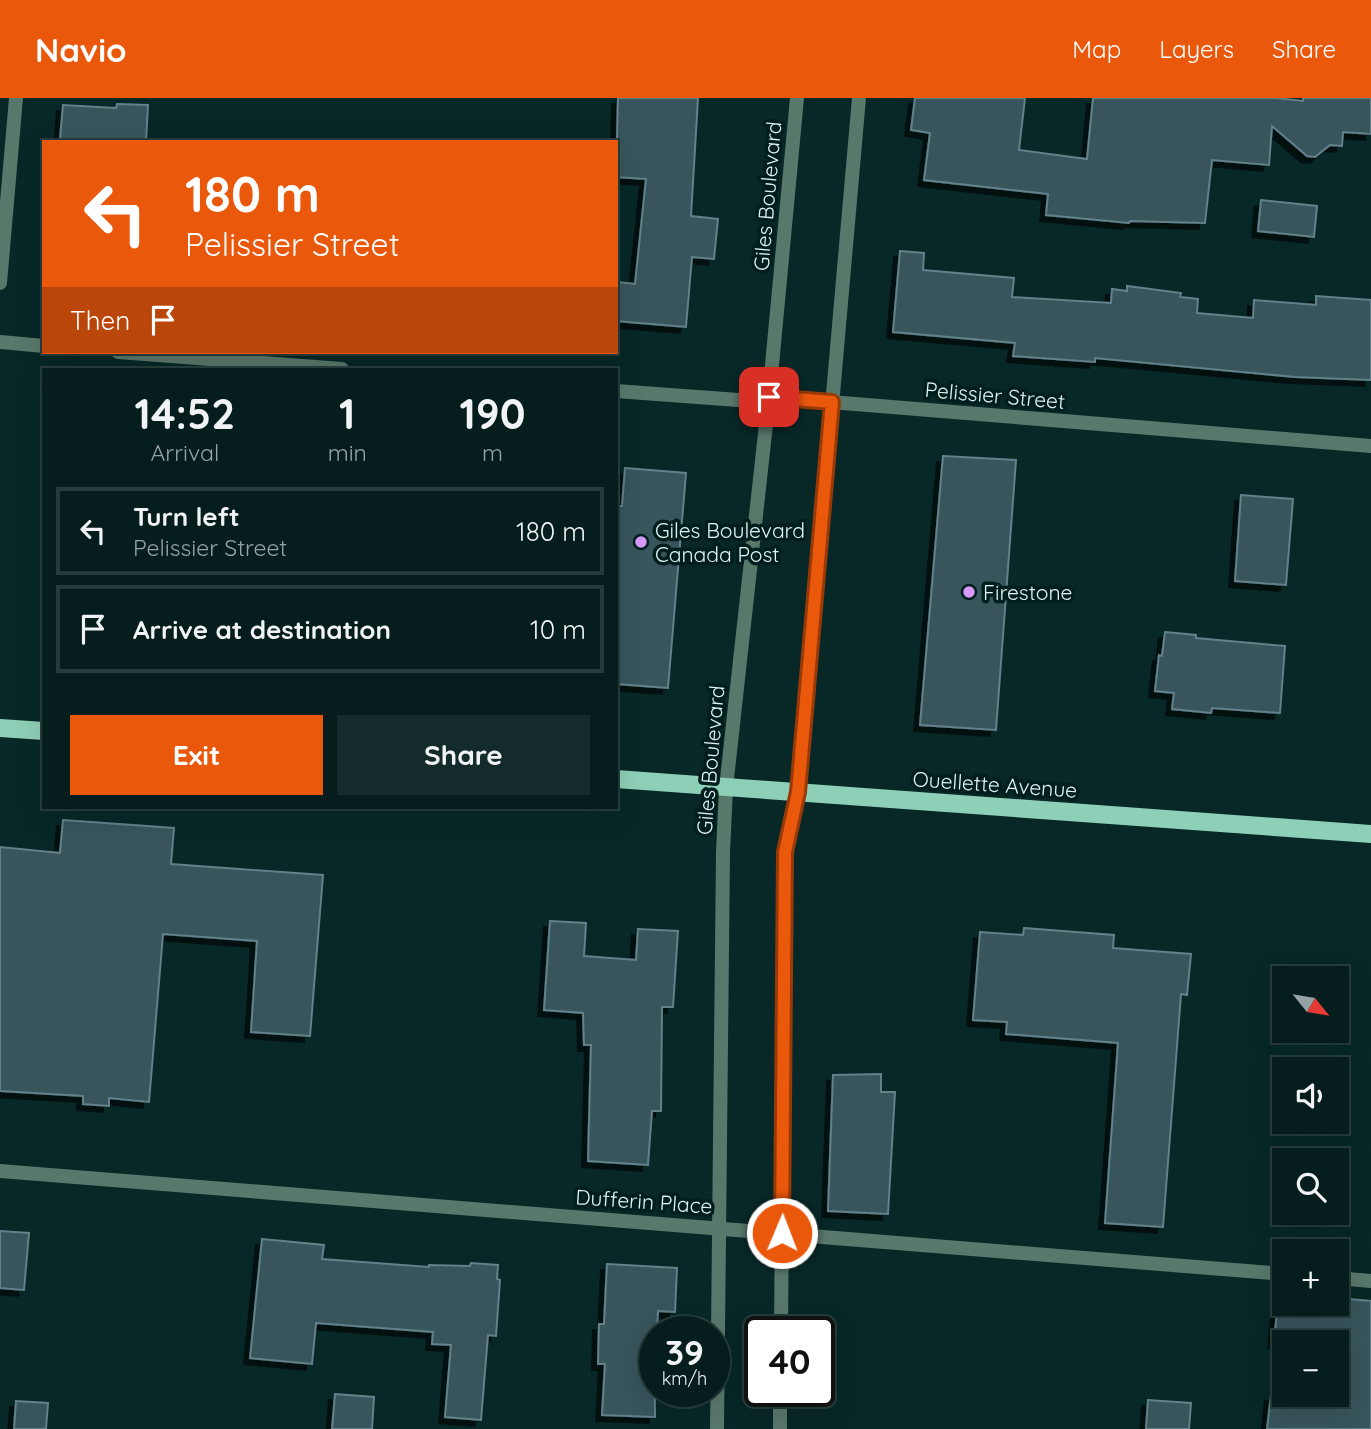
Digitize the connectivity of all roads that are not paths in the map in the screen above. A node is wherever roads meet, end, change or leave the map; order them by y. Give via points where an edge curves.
1 (16, 98) edge
2 (797, 98) edge
3 (859, 98) edge
4 (0, 283) edge
5 (0, 342) edge
6 (42, 346) edge
7 (144, 354) edge
8 (329, 368) edge
9 (618, 391) edge
10 (769, 397) junction
11 (832, 402) junction
12 (1371, 446) edge
13 (0, 728) edge
14 (42, 731) edge
15 (618, 779) edge
16 (726, 788) junction
17 (798, 792) junction
18 (1371, 835) edge
19 (0, 1171) edge
20 (719, 1228) junction
21 (782, 1233) junction
22 (1272, 1273) edge
23 (1349, 1279) edge
24 (1371, 1281) edge
25 (781, 1316) edge
26 (780, 1407) edge
27 (718, 1429) edge
28 (780, 1429) edge

1 - 4 street
2 - 10 street, Giles Boulevard
3 - 11 street
5 - 6 street
7 - 8 street
9 - 10 street, Pelissier Street via 738,400
10 - 11 street, Pelissier Street
10 - 16 street, Giles Boulevard
11 - 12 street, Pelissier Street
11 - 17 street
13 - 14 main road
15 - 16 main road, Ouellette Avenue
16 - 17 main road, Ouellette Avenue
16 - 20 street, Giles Boulevard
17 - 18 main road, Ouellette Avenue
17 - 21 street via 785,852
19 - 20 street, Dufferin Place
20 - 21 street, Dufferin Place
20 - 27 street, Giles Boulevard
21 - 22 street, Dufferin Place
21 - 25 street
23 - 24 street
26 - 28 street

